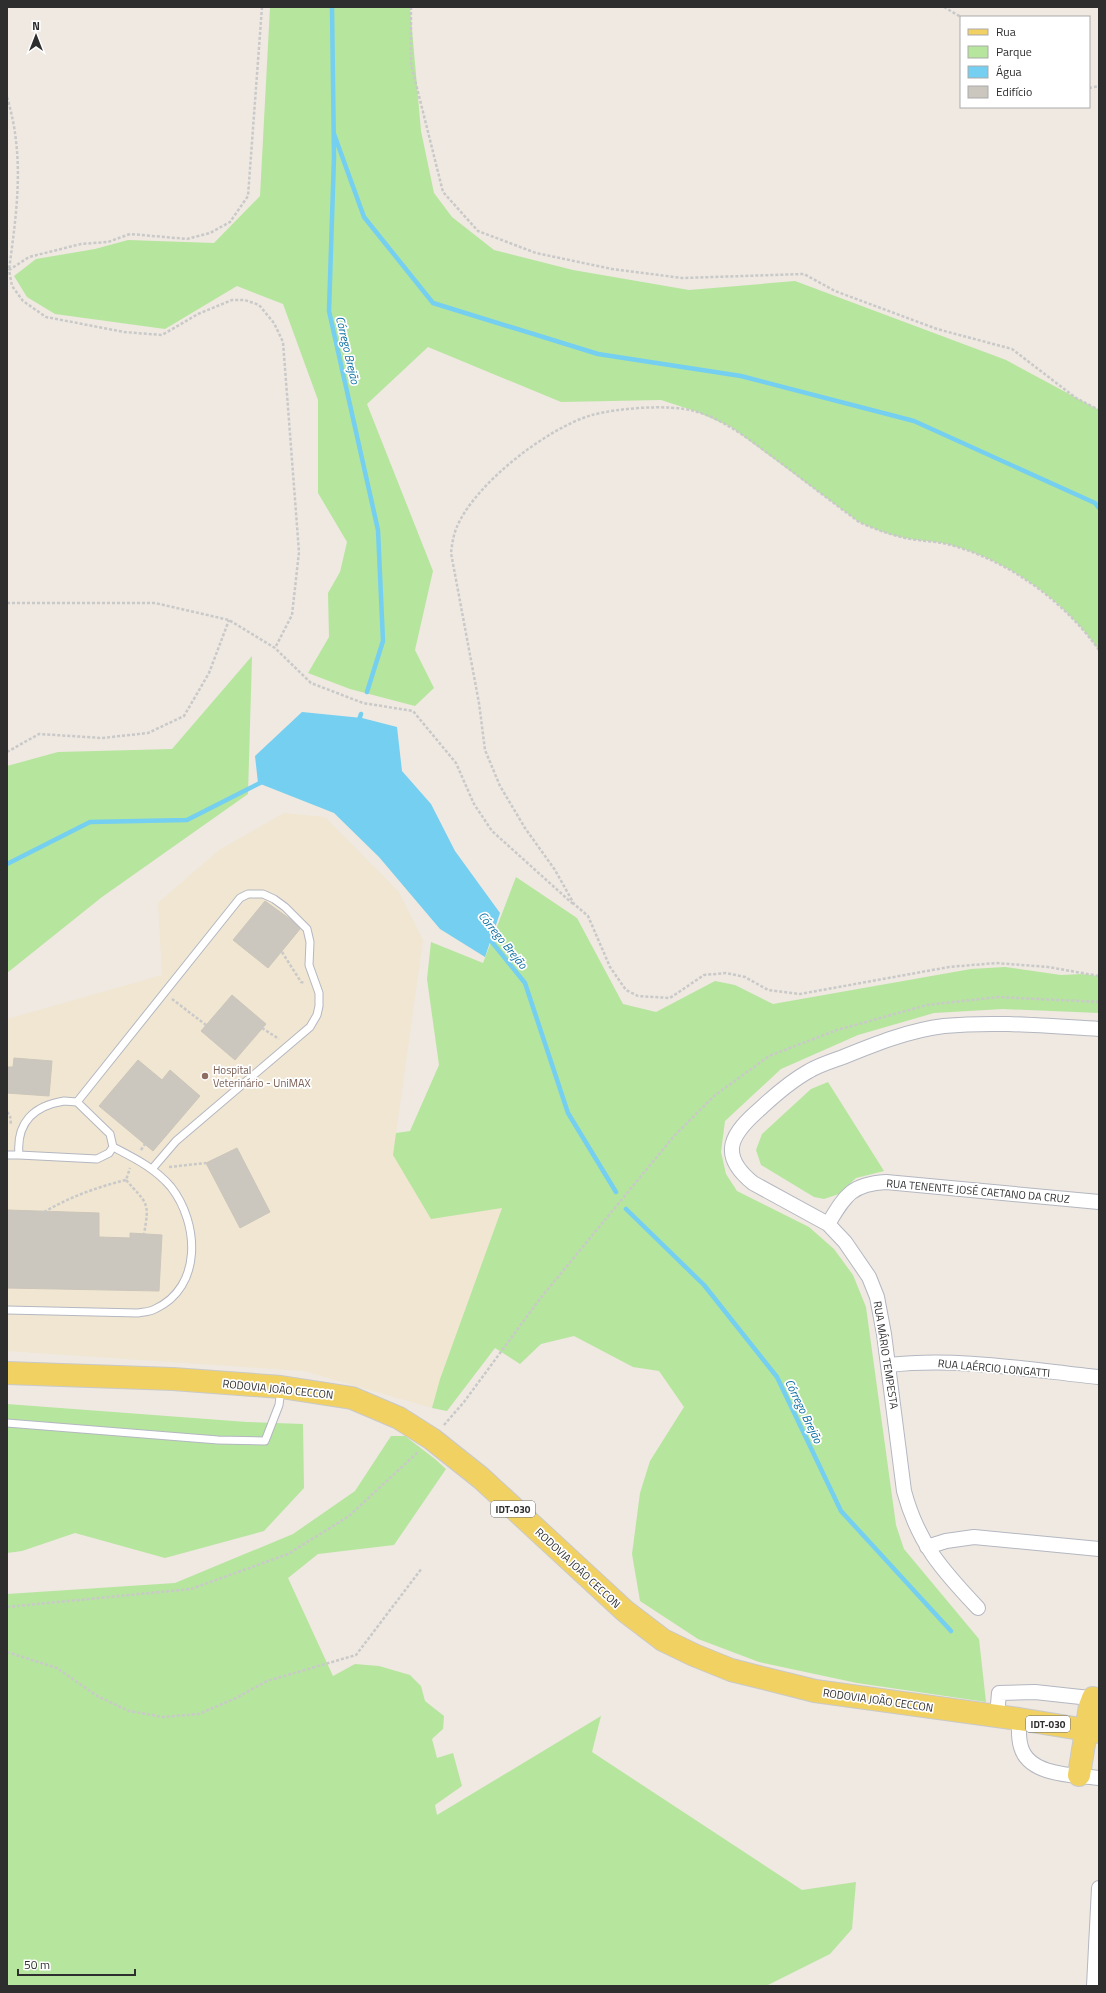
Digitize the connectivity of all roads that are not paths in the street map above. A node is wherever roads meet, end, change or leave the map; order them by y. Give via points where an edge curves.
1 (1099, 1029) edge
2 (78, 1102) junction
3 (113, 1147) junction
4 (7, 1155) edge
5 (19, 1155) junction
6 (152, 1169) junction
7 (1099, 1202) edge
8 (828, 1224) junction
9 (7, 1310) edge
10 (888, 1365) junction
11 (7, 1373) edge
12 (1099, 1377) edge
13 (281, 1387) junction
14 (7, 1422) edge
15 (927, 1548) junction
16 (1099, 1549) edge
17 (978, 1608) dead end
18 (1091, 1698) edge
19 (997, 1716) junction
20 (1019, 1719) junction
21 (1086, 1730) edge
22 (1089, 1777) edge
23 (1099, 1888) edge
24 (1094, 1986) edge

1 - 8 street, RUA MÁRIO TEMPESTA via 1011,1023 943,1026 874,1045 811,1070 790,1082 744,1122 735,1134 732,1145 733,1159 744,1176 753,1183
2 - 3 lane via 110,1134
2 - 5 lane via 55,1102 34,1112 20,1132
2 - 6 lane via 240,898 255,892 274,899 307,929 310,942 309,965 317,986 319,1006 314,1021 176,1141
3 - 5 lane via 109,1153 97,1159
3 - 6 lane
4 - 5 lane
6 - 9 lane via 180,1200 191,1229 192,1248 188,1275 168,1302 154,1310 138,1313
7 - 8 street, RUA TENENTE JOSÉ CAETANO DA CRUZ via 886,1182 871,1183 860,1186 846,1196
8 - 10 street, RUA MÁRIO TEMPESTA via 845,1242 869,1277 877,1297
10 - 12 street, RUA LAÉRCIO LONGATTI via 953,1363
10 - 15 street, RUA MÁRIO TEMPESTA via 904,1491 911,1515
11 - 13 main road, RODOVIA JOÃO CECCON / IDT-030 via 173,1379
13 - 14 lane via 279,1405 265,1441 218,1440
13 - 19 main road, RODOVIA JOÃO CECCON / IDT-030 via 352,1398 399,1418 432,1439 475,1474 624,1611 663,1640 694,1655 731,1670 814,1691
15 - 16 street via 946,1541 974,1537
15 - 17 street, RUA MÁRIO TEMPESTA via 952,1581
18 - 19 street via 1035,1692 999,1693
18 - 21 main road
19 - 20 main road, RODOVIA JOÃO CECCON / IDT-030
20 - 21 main road, RODOVIA JOÃO CECCON / IDT-030
20 - 22 street via 1020,1746 1028,1760 1041,1770
21 - 22 main road
23 - 24 street

